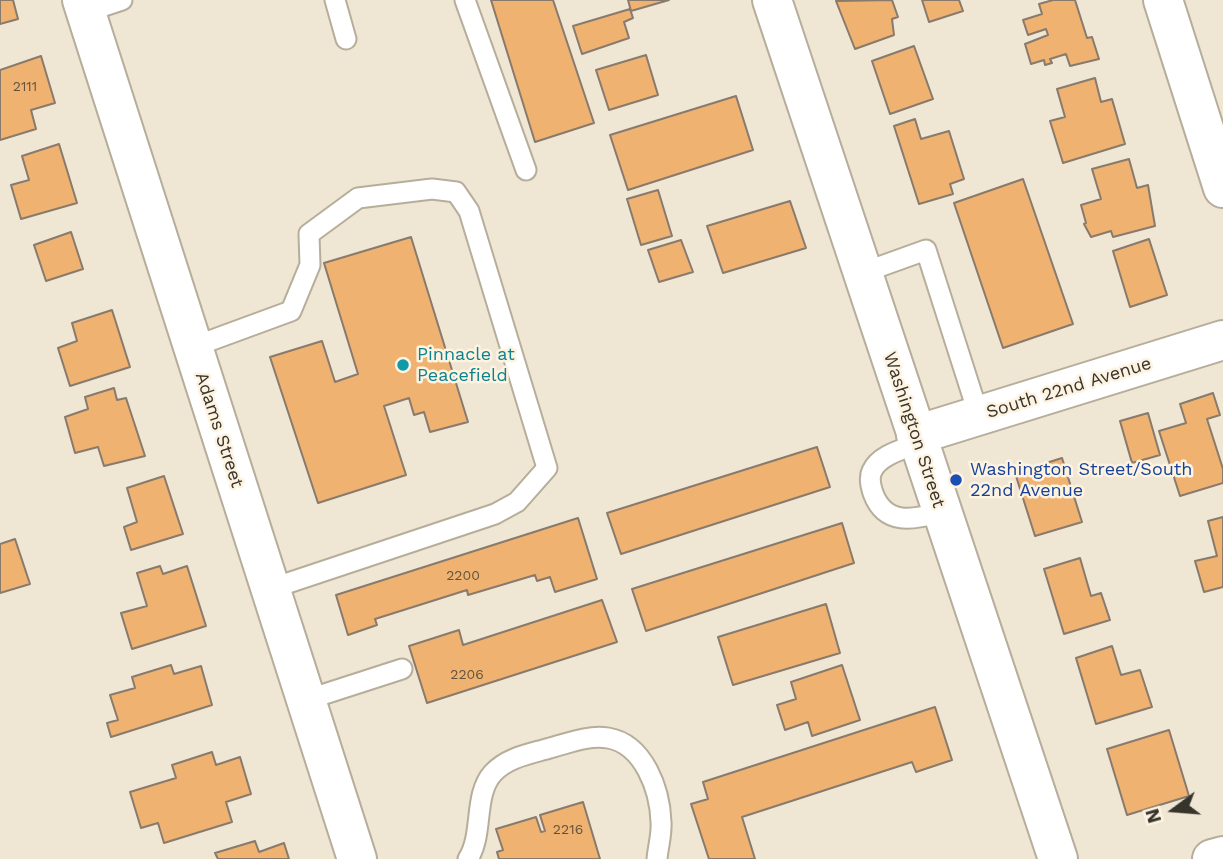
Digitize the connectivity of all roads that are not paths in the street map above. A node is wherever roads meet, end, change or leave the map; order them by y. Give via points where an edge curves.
1 (122, 0) edge
2 (335, 0) edge
3 (465, 0) edge
4 (772, 0) edge
5 (1163, 0) edge
6 (84, 6) edge
7 (346, 39) dead end
8 (526, 170) dead end
9 (1223, 188) edge
10 (862, 273) junction
11 (1223, 340) edge
12 (193, 347) junction
13 (979, 416) junction
14 (917, 439) junction
15 (942, 512) junction
16 (270, 589) junction
17 (402, 669) dead end
18 (306, 700) junction
19 (1223, 856) edge
20 (357, 859) edge
21 (468, 859) edge
22 (657, 859) edge
23 (1058, 859) edge
24 (1212, 859) edge

1 - 6 lane
2 - 7 lane
3 - 8 lane
4 - 10 street, Washington Street
5 - 9 street
6 - 12 street, Adams Street
10 - 13 lane via 926,250
10 - 14 street, Washington Street
11 - 13 street, South 22nd Avenue
12 - 16 street, Adams Street
12 - 16 lane via 291,311 310,265 309,234 358,198 432,189 456,192 469,211 547,468 517,502 495,514
13 - 14 street, South 22nd Avenue
14 - 15 street, Washington Street
14 - 15 lane via 872,471 876,502 886,514 902,520
15 - 23 street, Washington Street
16 - 18 street, Adams Street
17 - 18 lane
18 - 20 street, Adams Street
19 - 24 street
21 - 22 lane via 491,775 507,761 588,737 610,738 625,745 650,774 662,825

